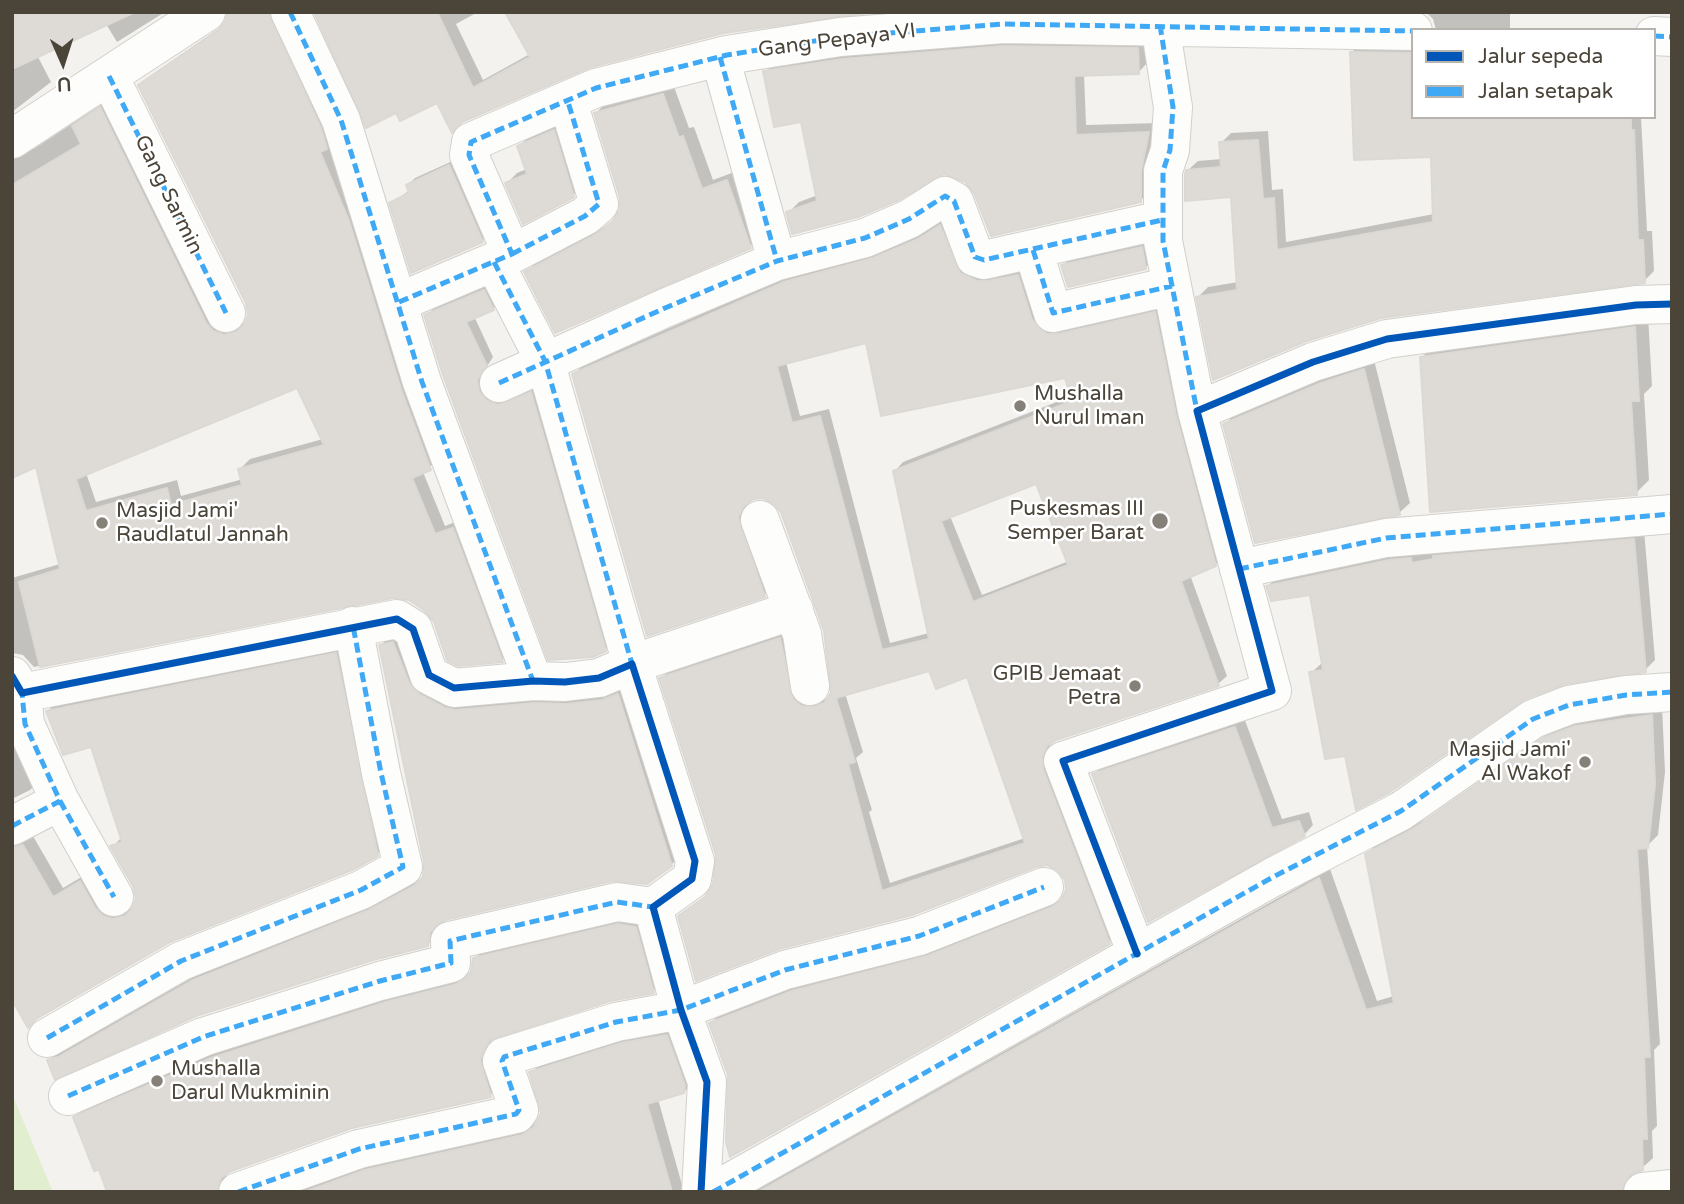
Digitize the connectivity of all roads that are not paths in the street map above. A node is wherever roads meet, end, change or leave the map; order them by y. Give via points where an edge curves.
1 (206, 12) edge
2 (290, 12) edge
3 (1160, 25) junction
4 (1411, 31) edge
5 (720, 57) junction
6 (109, 76) junction
7 (568, 102) junction
8 (12, 139) edge
9 (1161, 220) junction
10 (1033, 250) junction
11 (503, 258) junction
12 (777, 261) junction
13 (1172, 286) junction
14 (399, 302) junction
15 (1672, 304) edge
16 (226, 313) dead end
17 (545, 361) junction
18 (499, 383) dead end
19 (1197, 411) junction
20 (1672, 514) edge
21 (760, 520) dead end
22 (1239, 569) junction
23 (794, 610) junction
24 (353, 626) junction
25 (632, 664) junction
26 (533, 681) junction
27 (17, 684) edge
28 (810, 686) dead end
29 (1672, 692) edge
30 (60, 801) junction
31 (12, 826) edge
32 (1044, 887) dead end
33 (114, 897) dead end
34 (653, 907) junction
35 (1137, 954) junction
36 (681, 1010) junction
37 (47, 1038) dead end
38 (68, 1096) dead end
39 (1672, 1189) edge
40 (238, 1192) edge
41 (701, 1192) edge
42 (713, 1192) edge
43 (1643, 1192) edge

1 - 6 street
2 - 14 street via 341,120
3 - 4 street, Gang Pepaya VI
3 - 5 street, Gang Pepaya VI via 1003,24 840,37
3 - 9 street via 1173,107
5 - 7 street, Gang Pepaya VI via 596,88
5 - 12 street
6 - 8 street
6 - 16 street, Gang Sarmin
7 - 11 street via 599,204
7 - 11 street, Gang Pepaya VI via 471,142 469,155
9 - 10 street
9 - 13 street
10 - 12 street via 978,259 954,201 944,196 909,219 865,238
10 - 13 street via 1053,313
11 - 14 street
11 - 17 street
12 - 17 street
13 - 19 street
14 - 26 street via 422,382
15 - 19 street via 1387,339 1313,362
17 - 18 street
17 - 25 street
19 - 22 street
20 - 22 street via 1386,538
21 - 23 street
22 - 35 street via 1272,691 1063,761
23 - 25 street
23 - 28 street
24 - 26 street via 397,619 413,629 429,675 454,688
24 - 27 street
24 - 37 street via 403,867 361,890 181,961
25 - 26 street via 599,678
25 - 34 street via 695,861 692,879
27 - 30 street via 25,724
29 - 35 street via 1569,705 1533,719 1401,811
30 - 31 street
30 - 33 street
32 - 36 street via 919,936 785,970
34 - 36 street
34 - 38 street via 617,902 450,941 451,963 202,1037
35 - 42 street
36 - 40 street via 616,1022 504,1057 519,1110 516,1114 359,1149
36 - 41 street via 707,1082
39 - 43 street

